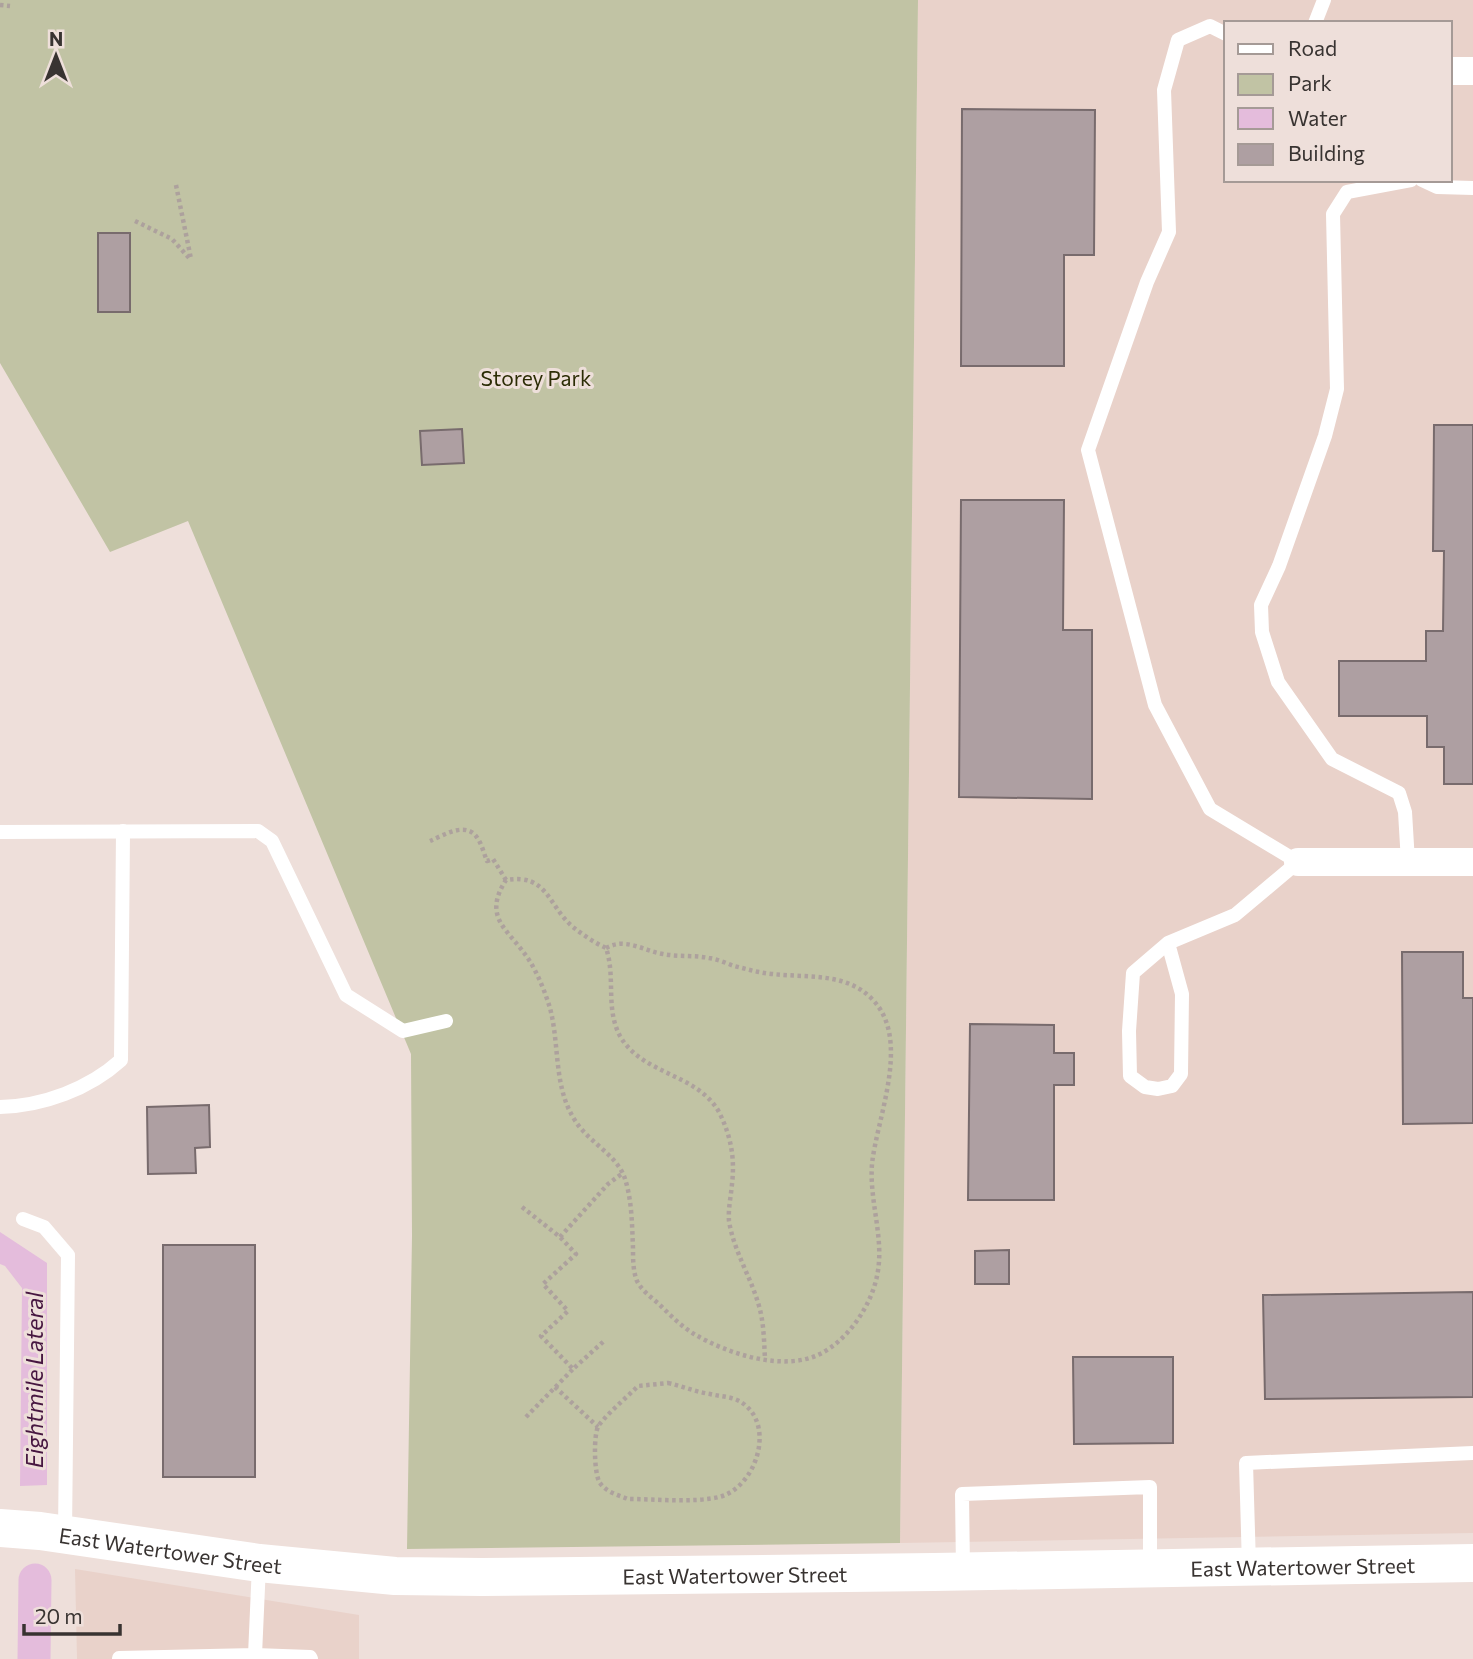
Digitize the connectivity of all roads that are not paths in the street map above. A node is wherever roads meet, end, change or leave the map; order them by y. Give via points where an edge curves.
1 (1324, 0) edge
2 (1316, 21) edge
3 (1224, 33) edge
4 (1452, 71) edge
5 (1473, 71) edge
6 (1400, 182) edge
7 (1426, 182) edge
8 (1473, 188) edge
9 (122, 831) junction
10 (0, 832) edge
11 (1298, 862) junction
12 (1408, 862) junction
13 (1473, 862) edge
14 (1168, 943) junction
15 (446, 1021) dead end
16 (0, 1107) edge
17 (23, 1219) dead end
18 (1473, 1453) edge
19 (0, 1528) edge
20 (65, 1534) junction
21 (259, 1563) junction
22 (1473, 1563) edge
23 (1249, 1567) junction
24 (1150, 1568) junction
25 (963, 1571) junction
26 (255, 1655) junction
27 (119, 1658) edge
28 (311, 1659) edge

1 - 2 lane
3 - 11 lane via 1210,26 1178,40 1164,90 1169,232 1088,450 1155,705 1210,809
4 - 5 street
6 - 12 lane via 1347,192 1334,214 1337,389 1325,436 1261,605 1262,632 1278,682 1332,759 1399,793
7 - 8 lane via 1437,187
9 - 10 lane
9 - 15 lane via 258,831 272,841 346,995 403,1031
9 - 16 lane via 121,1060 103,1076 60,1096 25,1107
11 - 12 street
11 - 14 lane via 1235,915
12 - 13 street
14 - 14 lane via 1133,973 1132,985 1130,1076 1145,1087 1158,1089 1172,1086 1181,1074 1182,994
17 - 20 lane via 44,1227 68,1255
18 - 23 lane via 1246,1463
19 - 20 street, East Watertower Street
20 - 21 street, East Watertower Street
21 - 25 street, East Watertower Street via 420,1577
21 - 26 lane
22 - 23 street, East Watertower Street
23 - 24 street, East Watertower Street
24 - 25 street, East Watertower Street
24 - 25 lane via 1150,1487 962,1494
26 - 27 lane
26 - 28 lane

